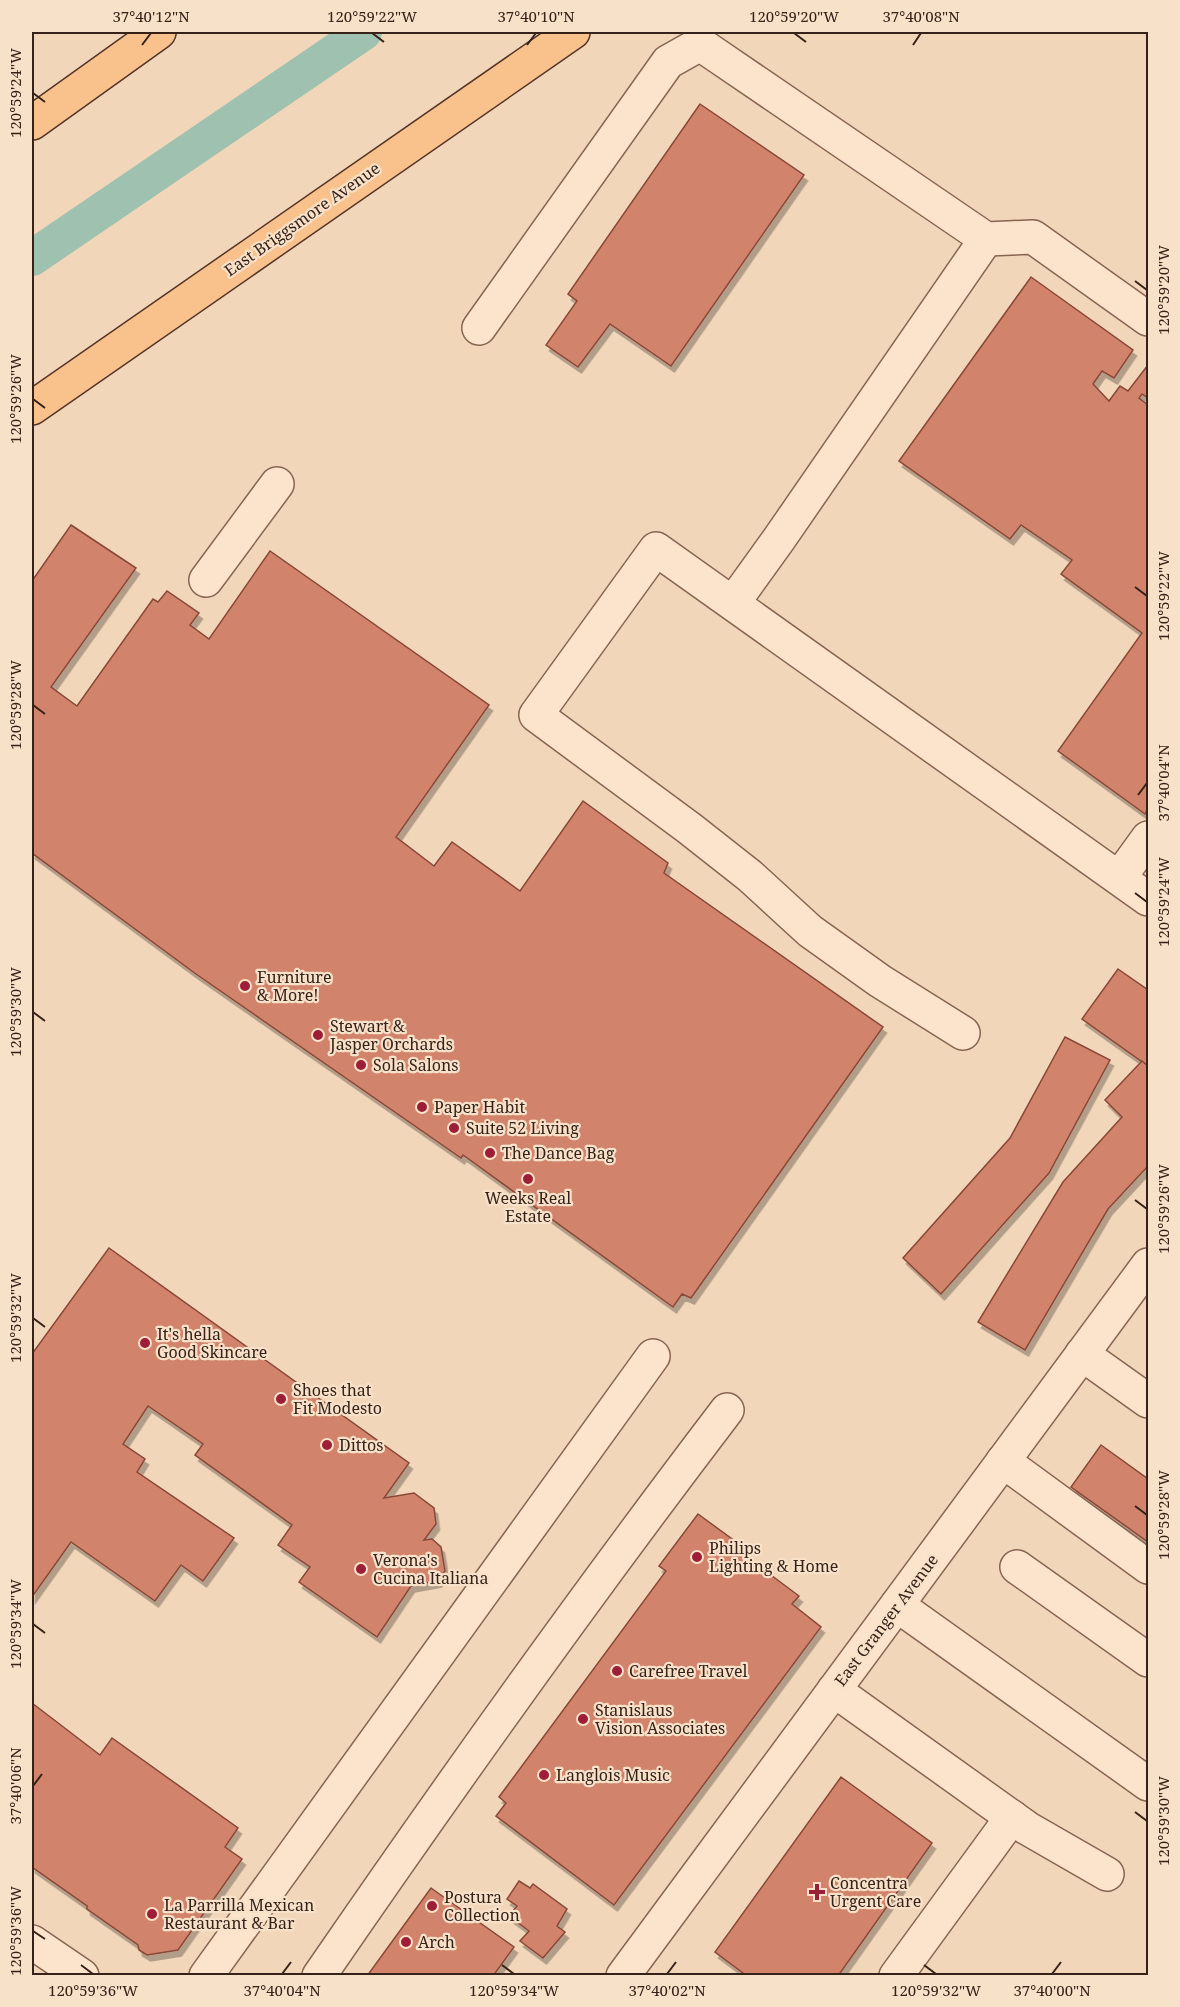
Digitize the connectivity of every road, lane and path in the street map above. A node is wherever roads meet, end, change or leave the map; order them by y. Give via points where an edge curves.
1 (159, 32) edge
2 (573, 32) edge
3 (32, 123) edge
4 (986, 238) junction
5 (1149, 319) edge
6 (478, 328) dead end
7 (32, 408) edge
8 (276, 484) dead end
9 (206, 580) dead end
10 (733, 603) junction
11 (1149, 838) edge
12 (1119, 878) junction
13 (1149, 899) edge
14 (963, 1033) dead end
15 (1149, 1265) edge
16 (1082, 1354) junction
17 (653, 1356) dead end
18 (1149, 1401) edge
19 (727, 1410) dead end
20 (1003, 1461) junction
21 (1017, 1567) dead end
22 (1149, 1567) edge
23 (897, 1605) junction
24 (1149, 1660) edge
25 (834, 1690) junction
26 (1149, 1784) edge
27 (1012, 1817) junction
28 (1107, 1874) dead end
29 (32, 1942) edge
30 (82, 1976) edge
31 (206, 1976) edge
32 (319, 1976) edge
33 (623, 1976) edge
34 (896, 1976) edge

1 - 3 main road
2 - 7 main road, East Briggsmore Avenue
4 - 5 street via 1033,237
4 - 6 street via 700,44 668,62
4 - 10 street
8 - 9 street
10 - 12 street
10 - 14 street via 656,549 536,715 742,870 810,931
11 - 12 street
12 - 13 street
15 - 16 street, East Granger Avenue
16 - 18 street
16 - 20 street, East Granger Avenue
17 - 31 street
19 - 32 street via 440,1801
20 - 22 street
20 - 23 street, East Granger Avenue
21 - 24 street
23 - 25 street, East Granger Avenue
23 - 26 street
25 - 27 street
25 - 33 street, East Granger Avenue
27 - 28 street
27 - 34 street
29 - 30 street

